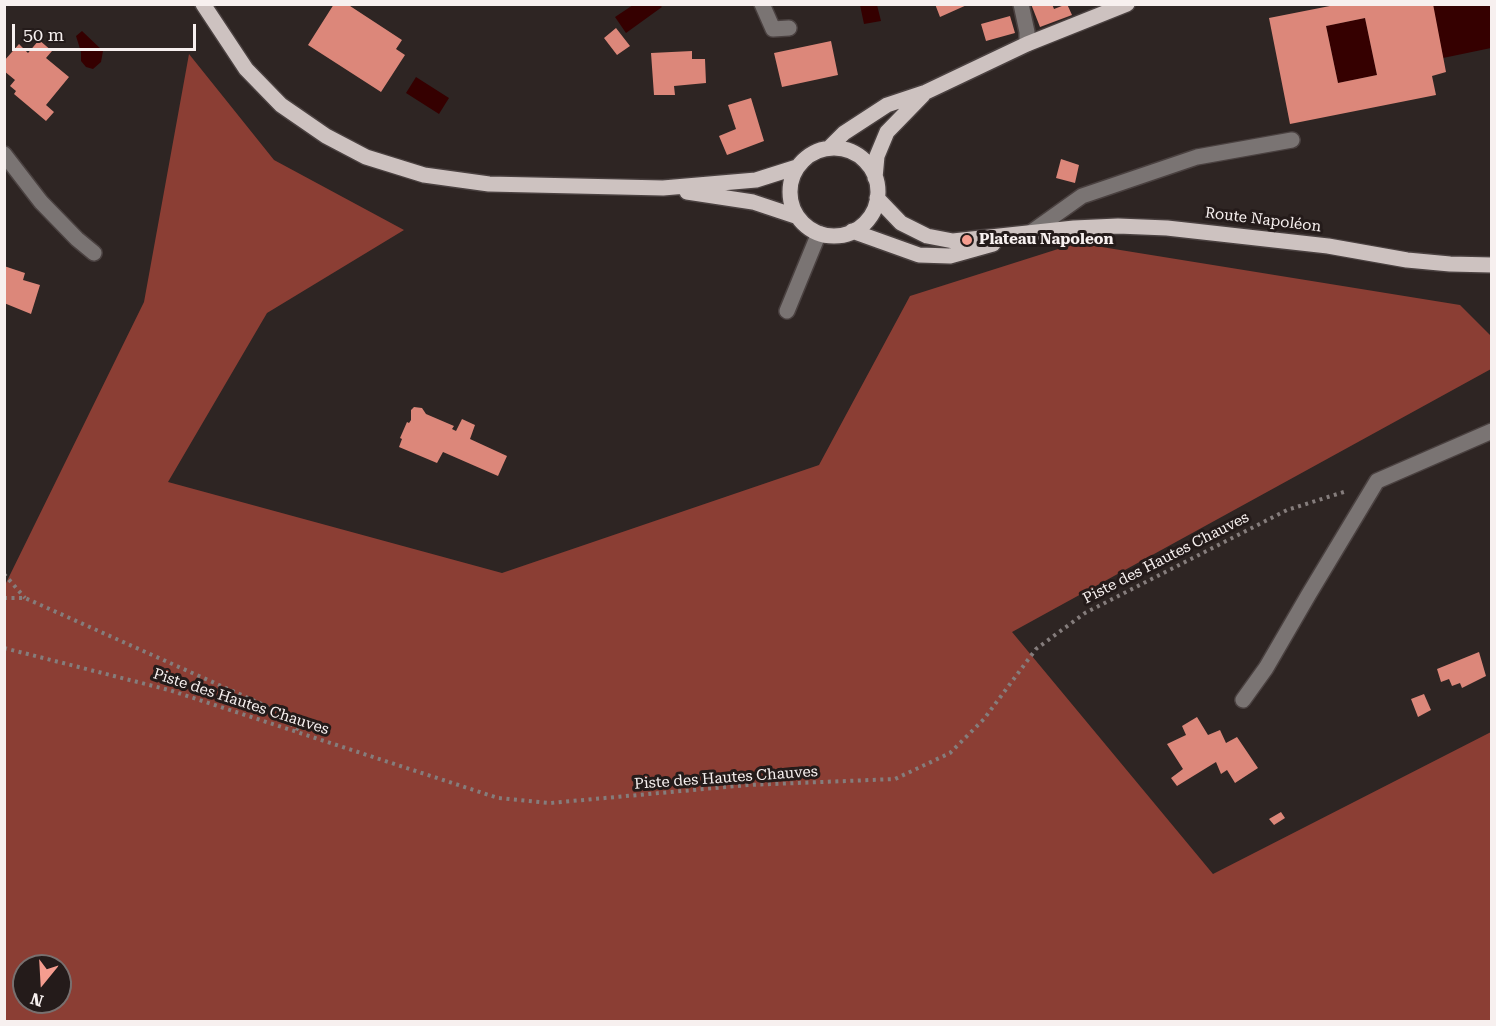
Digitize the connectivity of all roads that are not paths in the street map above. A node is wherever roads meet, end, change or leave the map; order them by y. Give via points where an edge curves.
1 (203, 4) edge
2 (762, 4) edge
3 (1021, 4) edge
4 (1127, 4) edge
5 (789, 28) dead end
6 (1027, 44) junction
7 (926, 92) junction
8 (1292, 140) dead end
9 (829, 148) junction
10 (4, 154) edge
11 (797, 167) junction
12 (875, 178) junction
13 (663, 188) junction
14 (877, 198) junction
15 (798, 217) junction
16 (852, 231) junction
17 (819, 233) junction
18 (1030, 233) junction
19 (94, 253) dead end
20 (1491, 265) edge
21 (787, 311) dead end
22 (1491, 431) edge
23 (1243, 700) dead end

1 - 13 main road via 246,69 281,105 366,157 423,175 489,184
2 - 5 street via 773,29
3 - 6 street
4 - 6 main road
6 - 7 main road
7 - 9 main road via 887,105 844,132
7 - 12 main road via 886,132 877,156
8 - 18 street via 1197,157 1083,196
9 - 11 main road via 817,151
9 - 12 main road via 841,148 862,158
10 - 19 street via 41,202
11 - 13 main road via 756,180
11 - 15 main road via 790,192
12 - 14 main road
13 - 15 main road via 753,202
14 - 16 main road via 873,212
14 - 18 main road, Route Napoléon via 901,223 927,236 953,241
15 - 17 main road
16 - 17 main road
16 - 18 main road, Route Napoléon via 919,255 950,256
17 - 21 street
18 - 20 main road, Route Napoléon via 1118,226 1167,228 1328,246 1407,260
22 - 23 street via 1377,481 1266,669

